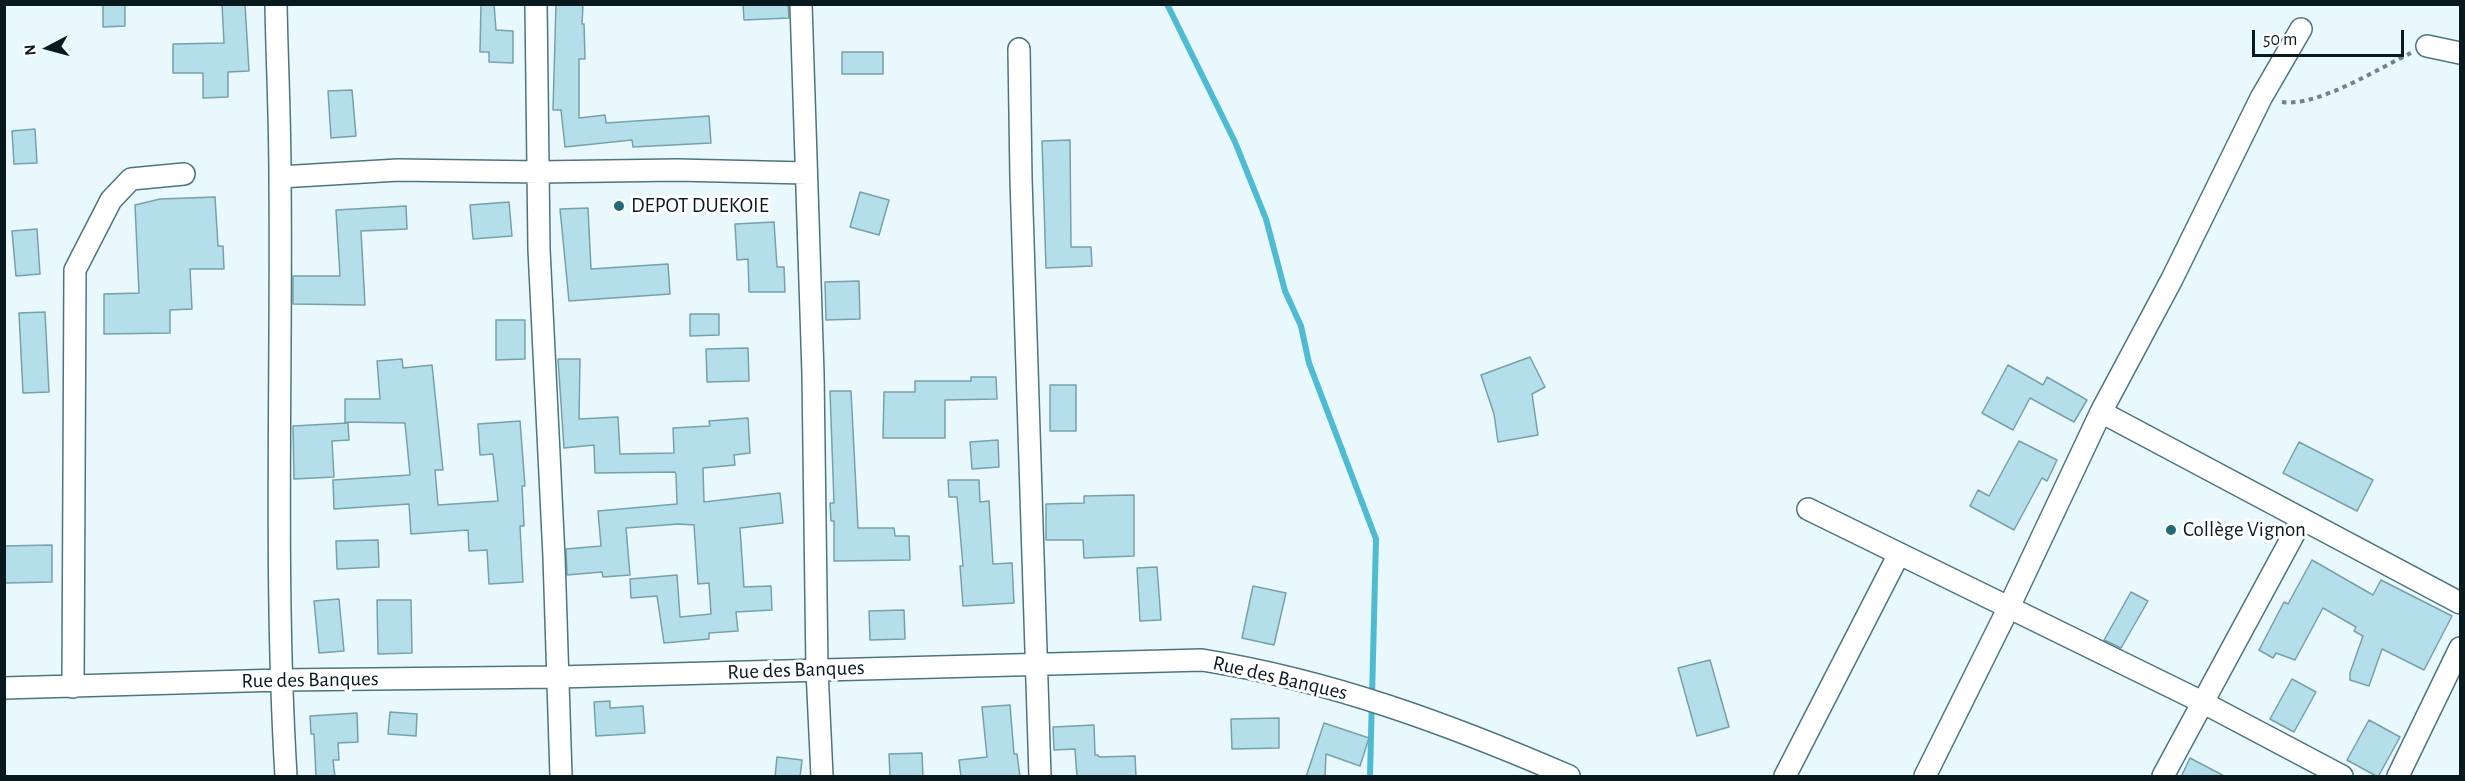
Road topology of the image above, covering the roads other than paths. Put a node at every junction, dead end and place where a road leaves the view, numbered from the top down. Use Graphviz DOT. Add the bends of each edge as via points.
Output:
graph roads {
  1 [pos="276,4"];
  2 [pos="536,4"];
  3 [pos="801,4"];
  4 [pos="2301,29"];
  5 [pos="2427,46"];
  6 [pos="1019,49"];
  7 [pos="2460,52"];
  8 [pos="539,172"];
  9 [pos="806,173"];
  10 [pos="184,174"];
  11 [pos="280,177"];
  12 [pos="2101,412"];
  13 [pos="1809,509"];
  14 [pos="2302,519"];
  15 [pos="1899,554"];
  16 [pos="2460,603"];
  17 [pos="2009,607"];
  18 [pos="2460,648"];
  19 [pos="1035,664"];
  20 [pos="817,670"];
  21 [pos="558,677"];
  22 [pos="280,680"];
  23 [pos="73,687"];
  24 [pos="4,688"];
  25 [pos="2202,702"];
  26 [pos="286,777"];
  27 [pos="561,777"];
  28 [pos="822,777"];
  29 [pos="1040,777"];
  30 [pos="1569,777"];
  31 [pos="1785,777"];
  32 [pos="1925,777"];
  33 [pos="2163,777"];
  34 [pos="2342,777"];
  35 [pos="2398,777"];
  1 -- 11 [label="street"];
  2 -- 8 [label="street"];
  3 -- 9 [label="street"];
  4 -- 12 [label="street" via="2260,98"];
  5 -- 7 [label="street"];
  6 -- 19 [label="street"];
  8 -- 9 [label="street"];
  8 -- 11 [label="street" via="398,170"];
  8 -- 21 [label="street"];
  9 -- 20 [label="street"];
  10 -- 23 [label="street" via="131,179 111,200 75,270"];
  11 -- 22 [label="street"];
  12 -- 14 [label="street"];
  12 -- 17 [label="street"];
  13 -- 15 [label="street"];
  14 -- 16 [label="street"];
  14 -- 25 [label="street"];
  15 -- 17 [label="street"];
  15 -- 31 [label="street"];
  17 -- 25 [label="street"];
  17 -- 32 [label="street"];
  18 -- 35 [label="street"];
  19 -- 20 [label="street, Rue des Banques"];
  19 -- 29 [label="street"];
  19 -- 30 [label="street, Rue des Banques" via="1202,660 1298,678 1447,728"];
  20 -- 21 [label="street, Rue des Banques"];
  20 -- 28 [label="street"];
  21 -- 22 [label="street, Rue des Banques"];
  21 -- 27 [label="street"];
  22 -- 23 [label="street, Rue des Banques"];
  22 -- 26 [label="street"];
  23 -- 24 [label="street, Rue des Banques"];
  25 -- 33 [label="street"];
  25 -- 34 [label="street"];
}
